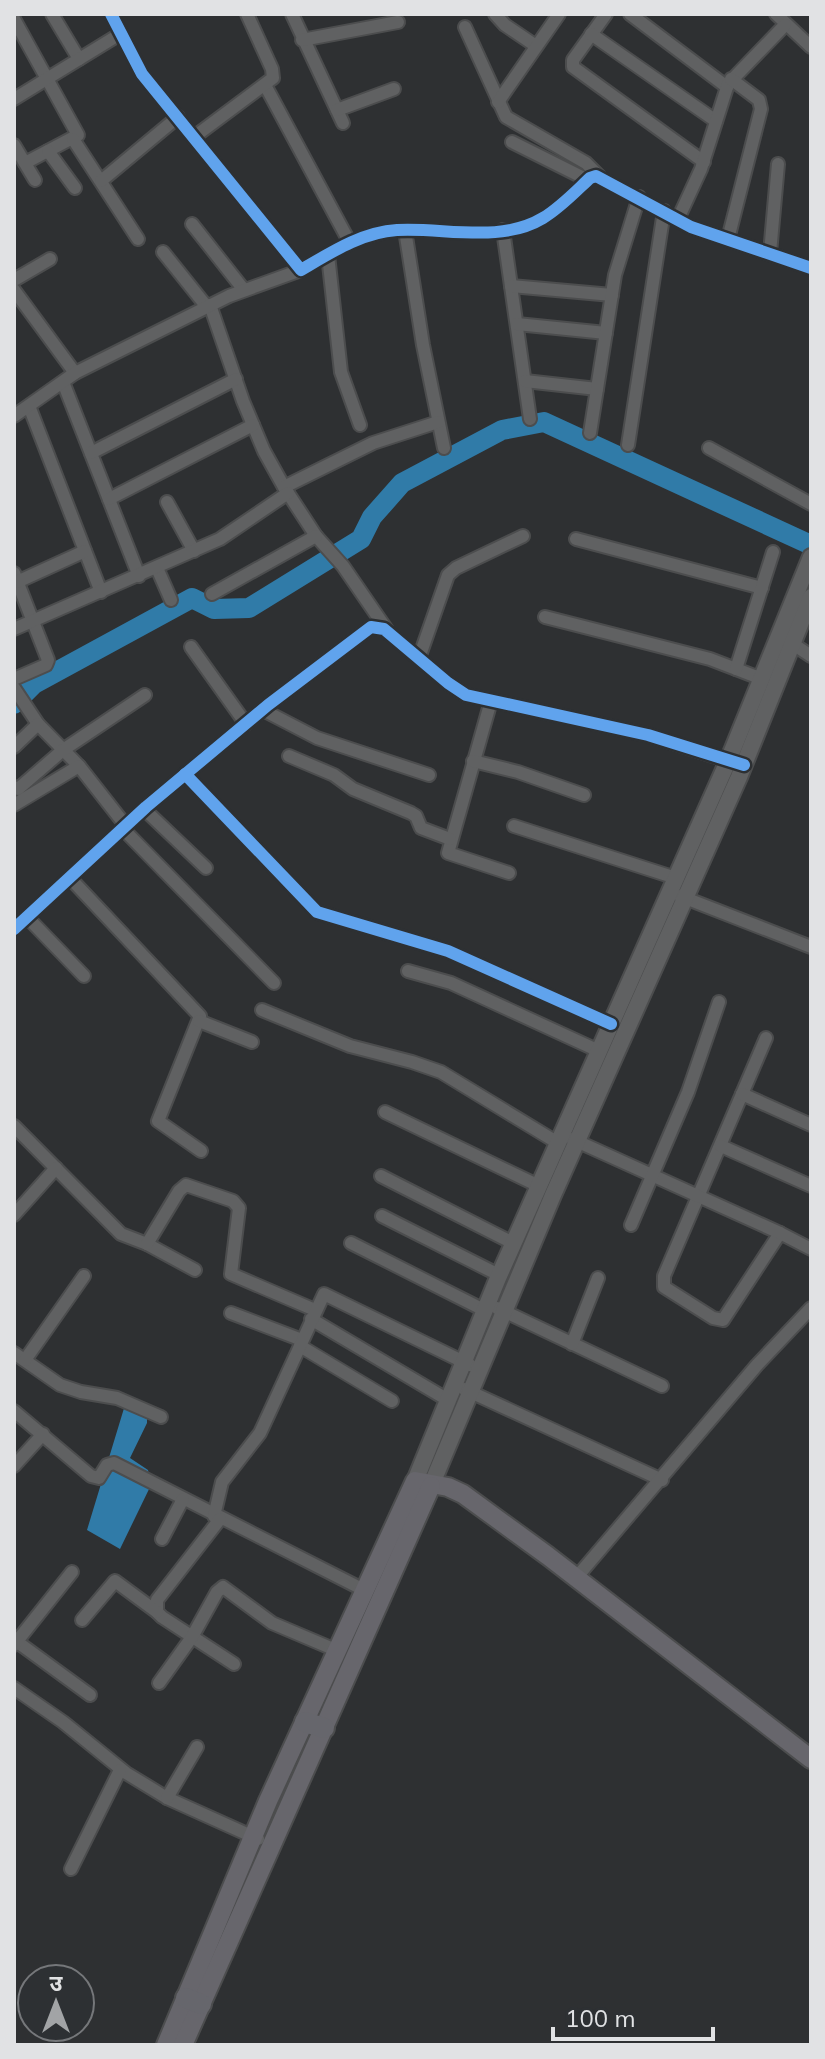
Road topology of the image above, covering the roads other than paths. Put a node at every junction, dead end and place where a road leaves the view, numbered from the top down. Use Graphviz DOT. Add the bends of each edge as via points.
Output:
graph roads {
  1 [pos="52,14"];
  2 [pos="111,14"];
  3 [pos="247,14"];
  4 [pos="292,14"];
  5 [pos="495,14"];
  6 [pos="559,14"];
  7 [pos="606,14"];
  8 [pos="630,14"];
  9 [pos="776,14"];
  10 [pos="14,19"];
  11 [pos="398,22"];
  12 [pos="785,25"];
  13 [pos="465,27"];
  14 [pos="120,34"];
  15 [pos="591,34"];
  16 [pos="302,40"];
  17 [pos="536,46"];
  18 [pos="811,47"];
  19 [pos="79,59"];
  20 [pos="48,78"];
  21 [pos="729,83"];
  22 [pos="265,85"];
  23 [pos="394,89"];
  24 [pos="14,99"];
  25 [pos="498,102"];
  26 [pos="337,110"];
  27 [pos="178,117"];
  28 [pos="716,121"];
  29 [pos="343,123"];
  30 [pos="194,137"];
  31 [pos="73,139"];
  32 [pos="512,142"];
  33 [pos="14,145"];
  34 [pos="48,151"];
  35 [pos="704,162"];
  36 [pos="25,163"];
  37 [pos="778,164"];
  38 [pos="594,178"];
  39 [pos="35,180"];
  40 [pos="101,181"];
  41 [pos="75,188"];
  42 [pos="639,197"];
  43 [pos="664,211"];
  44 [pos="678,219"];
  45 [pos="192,224"];
  46 [pos="405,230"];
  47 [pos="503,230"];
  48 [pos="138,239"];
  49 [pos="728,239"];
  50 [pos="350,243"];
  51 [pos="163,252"];
  52 [pos="770,253"];
  53 [pos="328,255"];
  54 [pos="50,259"];
  55 [pos="811,268"];
  56 [pos="301,270"];
  57 [pos="14,280"];
  58 [pos="511,286"];
  59 [pos="14,290"];
  60 [pos="244,290"];
  61 [pos="612,295"];
  62 [pos="208,306"];
  63 [pos="517,324"];
  64 [pos="606,333"];
  65 [pos="75,373"];
  66 [pos="236,379"];
  67 [pos="525,381"];
  68 [pos="63,382"];
  69 [pos="597,389"];
  70 [pos="29,406"];
  71 [pos="14,416"];
  72 [pos="530,419"];
  73 [pos="438,422"];
  74 [pos="253,425"];
  75 [pos="360,425"];
  76 [pos="590,433"];
  77 [pos="628,445"];
  78 [pos="444,448"];
  79 [pos="709,448"];
  80 [pos="91,453"];
  81 [pos="286,490"];
  82 [pos="109,499"];
  83 [pos="167,502"];
  84 [pos="811,504"];
  85 [pos="316,536"];
  86 [pos="523,536"];
  87 [pos="576,539"];
  88 [pos="85,551"];
  89 [pos="194,551"];
  90 [pos="773,552"];
  91 [pos="810,558"];
  92 [pos="157,568"];
  93 [pos="139,576"];
  94 [pos="16,578"];
  95 [pos="762,588"];
  96 [pos="101,592"];
  97 [pos="212,594"];
  98 [pos="811,597"];
  99 [pos="171,600"];
  100 [pos="545,617"];
  101 [pos="32,620"];
  102 [pos="14,629"];
  103 [pos="387,631"];
  104 [pos="787,640"];
  105 [pos="191,647"];
  106 [pos="811,656"];
  107 [pos="419,658"];
  108 [pos="736,669"];
  109 [pos="14,679"];
  110 [pos="762,679"];
  111 [pos="14,688"];
  112 [pos="145,695"];
  113 [pos="491,701"];
  114 [pos="263,710"];
  115 [pos="38,724"];
  116 [pos="246,724"];
  117 [pos="14,747"];
  118 [pos="63,750"];
  119 [pos="289,756"];
  120 [pos="473,761"];
  121 [pos="736,763"];
  122 [pos="79,766"];
  123 [pos="185,774"];
  124 [pos="429,775"];
  125 [pos="14,787"];
  126 [pos="584,795"];
  127 [pos="14,805"];
  128 [pos="144,809"];
  129 [pos="514,826"];
  130 [pos="124,828"];
  131 [pos="450,839"];
  132 [pos="206,868"];
  133 [pos="509,873"];
  134 [pos="70,878"];
  135 [pos="677,889"];
  136 [pos="27,917"];
  137 [pos="14,929"];
  138 [pos="811,947"];
  139 [pos="408,971"];
  140 [pos="84,976"];
  141 [pos="274,983"];
  142 [pos="719,1002"];
  143 [pos="262,1010"];
  144 [pos="199,1021"];
  145 [pos="611,1024"];
  146 [pos="766,1038"];
  147 [pos="252,1042"];
  148 [pos="599,1051"];
  149 [pos="742,1094"];
  150 [pos="385,1112"];
  151 [pos="811,1125"];
  152 [pos="14,1126"];
  153 [pos="565,1140"];
  154 [pos="721,1146"];
  155 [pos="201,1151"];
  156 [pos="56,1168"];
  157 [pos="381,1176"];
  158 [pos="654,1176"];
  159 [pos="539,1186"];
  160 [pos="811,1186"];
  161 [pos="700,1197"];
  162 [pos="14,1215"];
  163 [pos="382,1216"];
  164 [pos="631,1225"];
  165 [pos="780,1233"];
  166 [pos="351,1243"];
  167 [pos="513,1243"];
  168 [pos="147,1244"];
  169 [pos="811,1249"];
  170 [pos="195,1270"];
  171 [pos="499,1275"];
  172 [pos="84,1276"];
  173 [pos="598,1278"];
  174 [pos="486,1307"];
  175 [pos="811,1308"];
  176 [pos="504,1312"];
  177 [pos="231,1313"];
  178 [pos="313,1315"];
  179 [pos="301,1343"];
  180 [pos="572,1344"];
  181 [pos="19,1357"];
  182 [pos="463,1362"];
  183 [pos="480,1370"];
  184 [pos="454,1384"];
  185 [pos="662,1386"];
  186 [pos="470,1392"];
  187 [pos="448,1400"];
  188 [pos="392,1401"];
  189 [pos="14,1411"];
  190 [pos="161,1417"];
  191 [pos="43,1434"];
  192 [pos="16,1460"];
  193 [pos="662,1480"];
  194 [pos="423,1483"];
  195 [pos="183,1499"];
  196 [pos="217,1517"];
  197 [pos="162,1539"];
  198 [pos="72,1572"];
  199 [pos="576,1578"];
  200 [pos="366,1591"];
  201 [pos="157,1612"];
  202 [pos="82,1620"];
  203 [pos="16,1637"];
  204 [pos="192,1637"];
  205 [pos="338,1651"];
  206 [pos="234,1664"];
  207 [pos="159,1683"];
  208 [pos="14,1688"];
  209 [pos="90,1695"];
  210 [pos="314,1725"];
  211 [pos="197,1747"];
  212 [pos="811,1759"];
  213 [pos="120,1770"];
  214 [pos="167,1798"];
  215 [pos="254,1836"];
  216 [pos="271,1846"];
  217 [pos="71,1869"];
  218 [pos="193,2001"];
  219 [pos="166,2045"];
  220 [pos="183,2045"];
  1 -- 19 [label="street"];
  2 -- 14 [label="street"];
  3 -- 22 [label="street" via="272,69 273,78"];
  4 -- 16 [label="street"];
  5 -- 17 [label="street"];
  6 -- 17 [label="street"];
  7 -- 15 [label="street"];
  8 -- 21 [label="street"];
  9 -- 12 [label="street"];
  10 -- 20 [label="street"];
  11 -- 16 [label="street"];
  12 -- 18 [label="street"];
  12 -- 21 [label="street"];
  13 -- 25 [label="street"];
  14 -- 19 [label="street"];
  14 -- 27 [label="street" via="142,74"];
  15 -- 28 [label="street"];
  15 -- 35 [label="street" via="571,62 573,67"];
  16 -- 26 [label="street"];
  17 -- 25 [label="street"];
  19 -- 20 [label="street"];
  20 -- 24 [label="street"];
  20 -- 31 [label="street" via="78,132"];
  21 -- 28 [label="street"];
  21 -- 49 [label="street" via="759,100 761,109"];
  22 -- 30 [label="street"];
  22 -- 50 [label="street"];
  23 -- 26 [label="street"];
  25 -- 38 [label="street" via="512,122 586,163"];
  26 -- 29 [label="street"];
  27 -- 30 [label="street"];
  27 -- 40 [label="street"];
  28 -- 35 [label="street"];
  30 -- 56 [label="street"];
  31 -- 34 [label="street"];
  31 -- 40 [label="street"];
  32 -- 38 [label="street"];
  33 -- 36 [label="street"];
  34 -- 36 [label="street"];
  34 -- 41 [label="street"];
  35 -- 44 [label="street"];
  36 -- 39 [label="street"];
  37 -- 52 [label="street"];
  38 -- 42 [label="street"];
  38 -- 47 [label="street" via="543,219"];
  40 -- 48 [label="street"];
  42 -- 43 [label="street"];
  42 -- 61 [label="street"];
  43 -- 44 [label="street"];
  43 -- 77 [label="street"];
  44 -- 49 [label="street"];
  45 -- 60 [label="street"];
  46 -- 47 [label="street"];
  46 -- 50 [label="street"];
  46 -- 73 [label="street"];
  47 -- 58 [label="street"];
  49 -- 52 [label="street"];
  50 -- 53 [label="street"];
  51 -- 62 [label="street"];
  52 -- 55 [label="street"];
  53 -- 56 [label="street"];
  53 -- 75 [label="street" via="341,372"];
  54 -- 57 [label="street"];
  56 -- 60 [label="street"];
  58 -- 61 [label="street"];
  58 -- 63 [label="street"];
  59 -- 65 [label="street"];
  60 -- 62 [label="street"];
  61 -- 64 [label="street"];
  62 -- 65 [label="street"];
  62 -- 66 [label="street"];
  63 -- 64 [label="street"];
  63 -- 67 [label="street"];
  64 -- 69 [label="street"];
  65 -- 68 [label="street"];
  66 -- 74 [label="street"];
  66 -- 80 [label="street"];
  67 -- 69 [label="street"];
  67 -- 72 [label="street"];
  68 -- 70 [label="street"];
  68 -- 80 [label="street"];
  69 -- 76 [label="street"];
  70 -- 71 [label="street"];
  70 -- 88 [label="street"];
  73 -- 78 [label="street"];
  73 -- 81 [label="street" via="373,443"];
  74 -- 81 [label="street"];
  74 -- 82 [label="street"];
  79 -- 84 [label="street"];
  80 -- 82 [label="street"];
  81 -- 85 [label="street"];
  81 -- 89 [label="street" via="226,535"];
  82 -- 93 [label="street"];
  83 -- 89 [label="street"];
  85 -- 97 [label="street"];
  85 -- 103 [label="street"];
  86 -- 107 [label="street" via="448,575"];
  87 -- 95 [label="street"];
  88 -- 94 [label="street"];
  88 -- 96 [label="street"];
  89 -- 92 [label="street"];
  90 -- 95 [label="street"];
  91 -- 104 [label="main road"];
  92 -- 93 [label="street"];
  92 -- 99 [label="street"];
  93 -- 96 [label="street"];
  94 -- 101 [label="street"];
  95 -- 108 [label="street"];
  96 -- 101 [label="street"];
  98 -- 104 [label="main road"];
  100 -- 108 [label="street"];
  101 -- 102 [label="street"];
  101 -- 109 [label="street" via="48,663"];
  103 -- 107 [label="street"];
  103 -- 114 [label="street" via="377,626 364,630"];
  104 -- 106 [label="street"];
  104 -- 110 [label="main road"];
  104 -- 121 [label="main road"];
  105 -- 116 [label="street"];
  107 -- 113 [label="street" via="466,695"];
  108 -- 110 [label="street"];
  110 -- 121 [label="main road"];
  111 -- 115 [label="street"];
  112 -- 118 [label="street"];
  113 -- 120 [label="street"];
  113 -- 121 [label="street" via="648,735"];
  114 -- 116 [label="street"];
  114 -- 124 [label="street" via="317,738"];
  115 -- 117 [label="street"];
  115 -- 118 [label="street"];
  116 -- 123 [label="street"];
  118 -- 122 [label="street"];
  118 -- 125 [label="street" via="18,789"];
  119 -- 131 [label="street" via="411,813 421,828"];
  120 -- 126 [label="street"];
  120 -- 131 [label="street"];
  121 -- 135 [label="main road"];
  122 -- 127 [label="street"];
  122 -- 130 [label="street"];
  123 -- 128 [label="street"];
  123 -- 145 [label="street" via="317,912 448,951"];
  128 -- 130 [label="street"];
  128 -- 132 [label="street"];
  129 -- 135 [label="street"];
  130 -- 134 [label="street"];
  130 -- 141 [label="street"];
  131 -- 133 [label="street" via="452,856"];
  134 -- 136 [label="street"];
  134 -- 144 [label="street" via="197,1012"];
  135 -- 138 [label="street"];
  135 -- 145 [label="main road"];
  135 -- 153 [label="main road"];
  136 -- 137 [label="street"];
  136 -- 140 [label="street"];
  139 -- 148 [label="street" via="451,983"];
  142 -- 158 [label="street"];
  143 -- 153 [label="street" via="350,1046 441,1072"];
  144 -- 147 [label="street"];
  144 -- 155 [label="street" via="158,1121"];
  145 -- 148 [label="main road"];
  146 -- 149 [label="street"];
  148 -- 153 [label="main road"];
  149 -- 151 [label="street"];
  149 -- 154 [label="street"];
  150 -- 159 [label="street"];
  152 -- 156 [label="street"];
  153 -- 158 [label="street"];
  153 -- 159 [label="main road"];
  153 -- 176 [label="main road"];
  154 -- 160 [label="street"];
  154 -- 161 [label="street"];
  156 -- 162 [label="street"];
  156 -- 168 [label="street" via="121,1234"];
  157 -- 167 [label="street"];
  158 -- 161 [label="street"];
  158 -- 164 [label="street"];
  159 -- 167 [label="main road"];
  161 -- 165 [label="street"];
  161 -- 165 [label="street" via="663,1282 713,1318 726,1318"];
  163 -- 171 [label="street"];
  165 -- 169 [label="street"];
  166 -- 174 [label="street"];
  167 -- 171 [label="main road"];
  168 -- 170 [label="street"];
  168 -- 178 [label="street" via="186,1185 233,1201 239,1208 231,1274"];
  171 -- 174 [label="main road"];
  172 -- 181 [label="street"];
  173 -- 180 [label="street"];
  174 -- 176 [label="street"];
  174 -- 182 [label="main road"];
  175 -- 193 [label="street"];
  176 -- 180 [label="street"];
  176 -- 183 [label="main road"];
  177 -- 179 [label="street"];
  178 -- 179 [label="street"];
  178 -- 182 [label="street" via="328,1295"];
  178 -- 187 [label="street"];
  179 -- 188 [label="street"];
  179 -- 196 [label="street" via="260,1433 222,1482"];
  180 -- 185 [label="street"];
  181 -- 190 [label="street" via="69,1389 117,1398"];
  182 -- 183 [label="street"];
  182 -- 184 [label="main road"];
  183 -- 186 [label="main road"];
  184 -- 186 [label="street"];
  184 -- 187 [label="main road"];
  186 -- 193 [label="street"];
  186 -- 194 [label="main road"];
  187 -- 194 [label="main road"];
  189 -- 191 [label="street"];
  191 -- 192 [label="street"];
  191 -- 195 [label="street" via="95,1477 114,1463"];
  193 -- 199 [label="street"];
  194 -- 199 [label="main road" via="463,1494"];
  194 -- 200 [label="main road"];
  194 -- 210 [label="main road"];
  195 -- 196 [label="street"];
  195 -- 197 [label="street"];
  196 -- 200 [label="street"];
  196 -- 201 [label="street" via="157,1600"];
  198 -- 203 [label="street"];
  199 -- 212 [label="main road"];
  200 -- 205 [label="main road"];
  201 -- 202 [label="street" via="115,1581"];
  201 -- 204 [label="street"];
  203 -- 209 [label="street"];
  204 -- 205 [label="street" via="223,1587 272,1623"];
  204 -- 206 [label="street"];
  204 -- 207 [label="street"];
  205 -- 210 [label="main road"];
  208 -- 213 [label="street"];
  210 -- 215 [label="main road"];
  210 -- 216 [label="main road"];
  211 -- 214 [label="street"];
  213 -- 214 [label="street"];
  213 -- 217 [label="street"];
  214 -- 215 [label="street"];
  215 -- 216 [label="street"];
  215 -- 218 [label="main road"];
  216 -- 218 [label="main road"];
  218 -- 219 [label="main road"];
  218 -- 220 [label="main road"];
}
